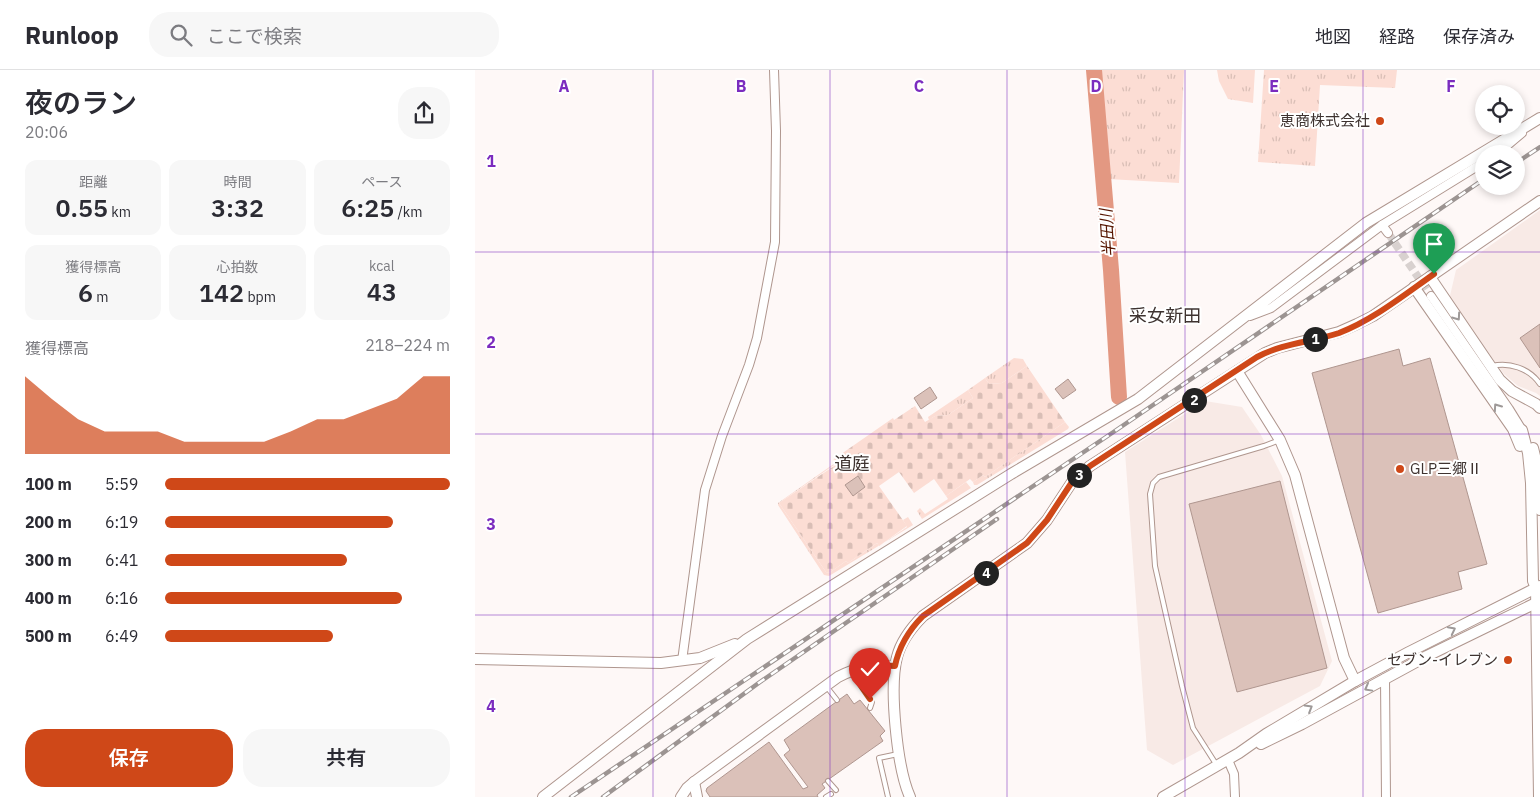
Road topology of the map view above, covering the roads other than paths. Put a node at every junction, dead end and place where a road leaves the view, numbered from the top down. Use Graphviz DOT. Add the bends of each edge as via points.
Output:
graph roads {
  1 [pos="774,70"];
  2 [pos="1540,118"];
  3 [pos="1526,127"];
  4 [pos="1508,145"];
  5 [pos="1475,168"];
  6 [pos="1540,202"];
  7 [pos="1382,225"];
  8 [pos="1388,233"];
  9 [pos="1429,277"];
  10 [pos="1414,287"];
  11 [pos="1431,296"];
  12 [pos="1243,318"];
  13 [pos="1491,366"];
  14 [pos="1237,371"];
  15 [pos="1540,384"];
  16 [pos="1540,408"];
  17 [pos="1522,430"];
  18 [pos="1280,440"];
  19 [pos="1537,447"];
  20 [pos="1531,483"];
  21 [pos="1540,510"];
  22 [pos="1539,585"];
  23 [pos="1538,602"];
  24 [pos="747,639"];
  25 [pos="1538,642"];
  26 [pos="475,660"];
  27 [pos="682,660"];
  28 [pos="895,666"];
  29 [pos="855,669"];
  30 [pos="1385,678"];
  31 [pos="1355,682"];
  32 [pos="826,686"];
  33 [pos="837,700"];
  34 [pos="870,708"];
  35 [pos="1239,753"];
  36 [pos="899,754"];
  37 [pos="1227,760"];
  38 [pos="1217,766"];
  39 [pos="828,781"];
  40 [pos="694,782"];
  41 [pos="885,784"];
  42 [pos="878,786"];
  43 [pos="836,790"];
  44 [pos="831,794"];
  45 [pos="543,797"];
  46 [pos="681,797"];
  47 [pos="697,797"];
  48 [pos="826,797"];
  49 [pos="887,797"];
  50 [pos="909,797"];
  51 [pos="1163,797"];
  52 [pos="1235,797"];
  53 [pos="1387,797"];
  54 [pos="1539,797"];
  1 -- 27 [label="street" via="775,242 757,338 705,490"];
  2 -- 3 [label="street"];
  3 -- 4 [label="street"];
  3 -- 12 [label="street" via="1366,223"];
  5 -- 7 [label="street"];
  6 -- 9 [label="street"];
  7 -- 8 [label="street"];
  7 -- 12 [label="street" via="1271,308"];
  9 -- 10 [label="street"];
  9 -- 13 [label="street, one-way"];
  10 -- 14 [label="street" via="1357,324 1321,338 1277,348"];
  20 -- 10 [label="street, one-way" via="1513,429"];
  11 -- 17 [label="street"];
  12 -- 24 [label="street" via="1138,399 1011,474"];
  13 -- 15 [label="lane" via="1515,366 1528,372"];
  13 -- 16 [label="street" via="1511,391"];
  14 -- 18 [label="street"];
  14 -- 28 [label="street" via="1078,476 1027,543 915,624 901,643"];
  17 -- 19 [label="street"];
  17 -- 20 [label="street"];
  18 -- 31 [label="street" via="1295,475 1344,658"];
  18 -- 38 [label="lane" via="1159,477 1150,494 1155,566 1182,686 1193,728"];
  19 -- 21 [label="street"];
  20 -- 22 [label="street" via="1533,581"];
  22 -- 23 [label="street"];
  31 -- 22 [label="street, one-way"];
  23 -- 25 [label="street"];
  23 -- 30 [label="street"];
  24 -- 27 [label="street" via="701,658"];
  24 -- 45 [label="street"];
  25 -- 54 [label="street"];
  26 -- 27 [label="street" via="661,663"];
  28 -- 29 [label="street" via="873,665"];
  28 -- 36 [label="street"];
  29 -- 32 [label="street"];
  29 -- 34 [label="lane" via="859,683 872,702"];
  30 -- 35 [label="street, one-way" via="1302,724"];
  30 -- 53 [label="street"];
  35 -- 31 [label="street, one-way" via="1265,734"];
  32 -- 33 [label="lane"];
  32 -- 40 [label="street"];
  35 -- 37 [label="street"];
  36 -- 41 [label="lane" via="879,758"];
  36 -- 50 [label="street"];
  37 -- 38 [label="street"];
  37 -- 52 [label="street" via="1234,774"];
  38 -- 51 [label="street"];
  39 -- 43 [label="lane"];
  40 -- 46 [label="street"];
  40 -- 47 [label="street"];
  41 -- 42 [label="lane"];
  41 -- 49 [label="lane"];
  44 -- 48 [label="lane"];
}
